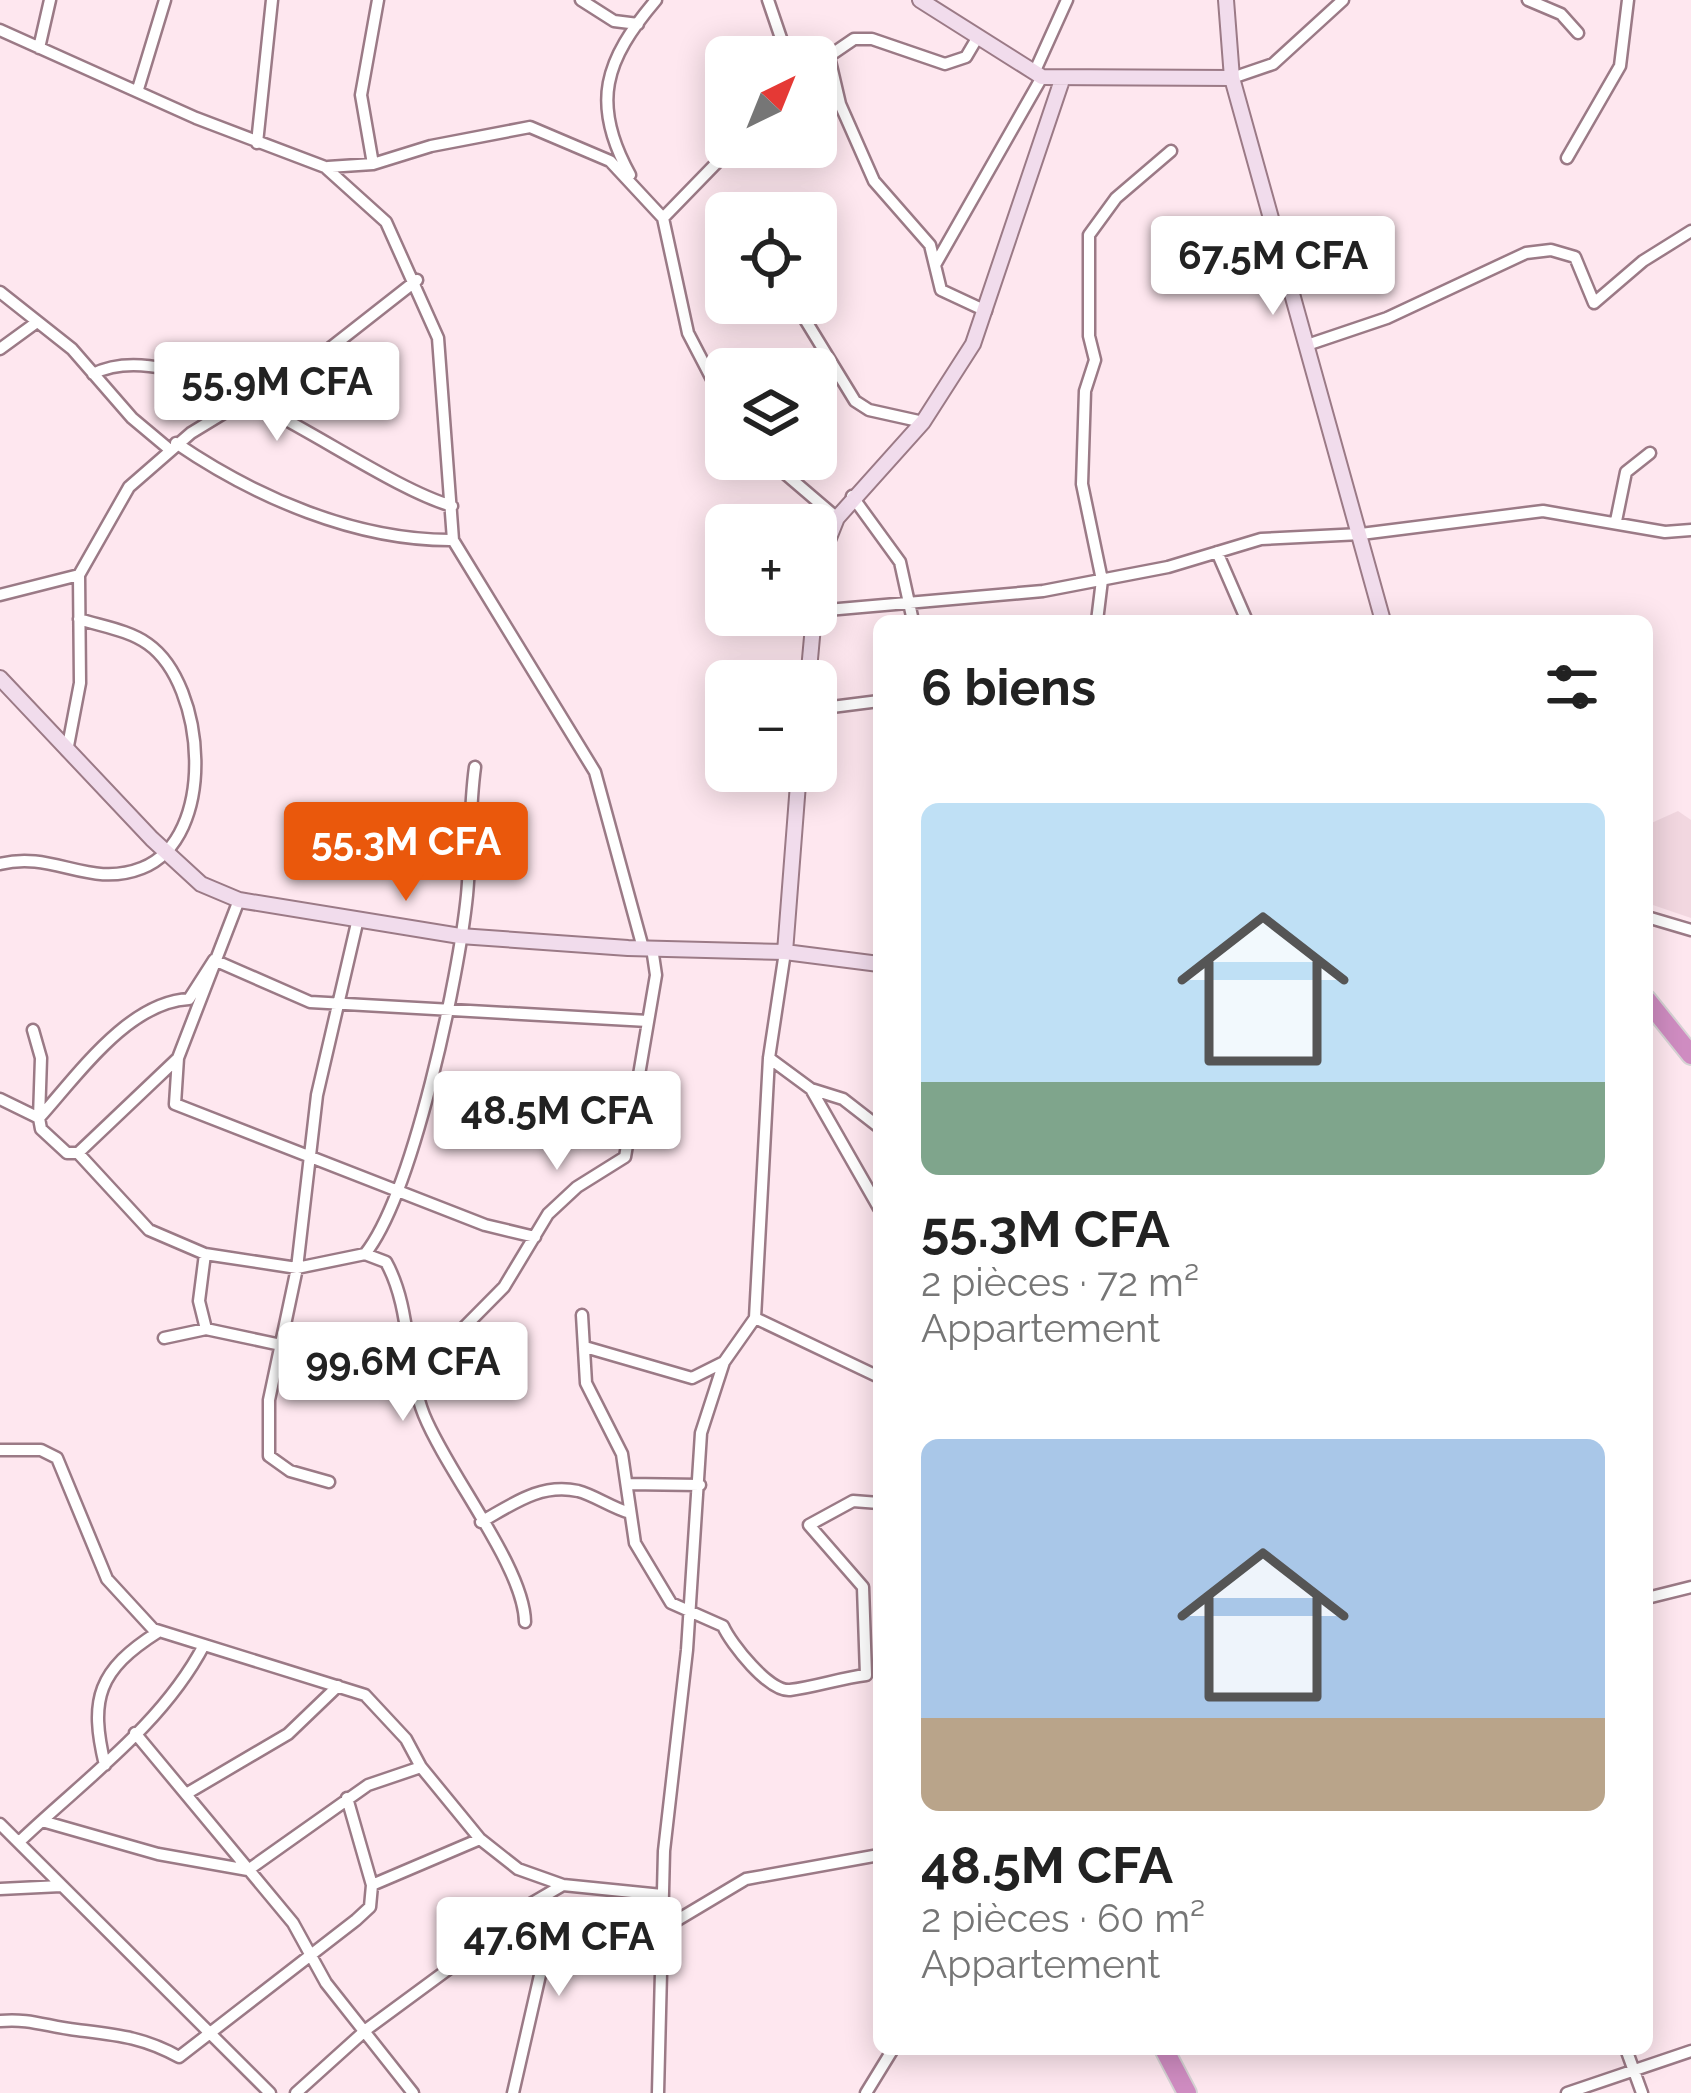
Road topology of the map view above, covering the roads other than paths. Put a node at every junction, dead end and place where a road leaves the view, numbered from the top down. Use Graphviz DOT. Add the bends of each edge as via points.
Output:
graph roads {
  1 [pos="50,0"];
  2 [pos="165,0"];
  3 [pos="272,0"];
  4 [pos="378,0"];
  5 [pos="581,0"];
  6 [pos="656,0"];
  7 [pos="768,0"];
  8 [pos="920,0"];
  9 [pos="1067,0"];
  10 [pos="1343,0"];
  11 [pos="1528,0"];
  12 [pos="1628,0"];
  13 [pos="1229,2"];
  14 [pos="638,24"];
  15 [pos="0,30"];
  16 [pos="1578,33"];
  17 [pos="779,36"];
  18 [pos="976,40"];
  19 [pos="39,48"];
  20 [pos="837,52"];
  21 [pos="1038,75"];
  22 [pos="1232,78"];
  23 [pos="1062,80"];
  24 [pos="138,89"];
  25 [pos="837,91"];
  26 [pos="257,143"];
  27 [pos="1171,151"];
  28 [pos="1567,158"];
  29 [pos="373,164"];
  30 [pos="325,167"];
  31 [pos="712,168"];
  32 [pos="634,184"];
  33 [pos="663,218"];
  34 [pos="1691,231"];
  35 [pos="935,265"];
  36 [pos="417,280"];
  37 [pos="0,292"];
  38 [pos="986,311"];
  39 [pos="37,322"];
  40 [pos="808,324"];
  41 [pos="1306,345"];
  42 [pos="0,350"];
  43 [pos="705,366"];
  44 [pos="93,374"];
  45 [pos="244,397"];
  46 [pos="923,422"];
  47 [pos="173,446"];
  48 [pos="1650,453"];
  49 [pos="793,480"];
  50 [pos="852,496"];
  51 [pos="821,504"];
  52 [pos="452,506"];
  53 [pos="837,518"];
  54 [pos="1616,521"];
  55 [pos="1691,530"];
  56 [pos="1360,534"];
  57 [pos="453,540"];
  58 [pos="1217,552"];
  59 [pos="79,575"];
  60 [pos="1102,580"];
  61 [pos="0,595"];
  62 [pos="911,605"];
  63 [pos="837,609"];
  64 [pos="912,615"];
  65 [pos="1098,615"];
  66 [pos="1244,615"];
  67 [pos="1381,615"];
  68 [pos="79,619"];
  69 [pos="0,678"];
  70 [pos="873,702"];
  71 [pos="837,707"];
  72 [pos="67,751"];
  73 [pos="475,767"];
  74 [pos="797,792"];
  75 [pos="168,851"];
  76 [pos="0,864"];
  77 [pos="238,900"];
  78 [pos="1653,919"];
  79 [pos="357,923"];
  80 [pos="1691,930"];
  81 [pos="460,936"];
  82 [pos="648,948"];
  83 [pos="785,952"];
  84 [pos="214,960"];
  85 [pos="873,963"];
  86 [pos="339,1005"];
  87 [pos="1653,1008"];
  88 [pos="444,1013"];
  89 [pos="648,1022"];
  90 [pos="33,1030"];
  91 [pos="1691,1055"];
  92 [pos="178,1058"];
  93 [pos="769,1058"];
  94 [pos="811,1089"];
  95 [pos="0,1099"];
  96 [pos="40,1118"];
  97 [pos="873,1122"];
  98 [pos="78,1153"];
  99 [pos="310,1155"];
  100 [pos="400,1190"];
  101 [pos="873,1198"];
  102 [pos="535,1237"];
  103 [pos="205,1254"];
  104 [pos="365,1254"];
  105 [pos="297,1268"];
  106 [pos="582,1315"];
  107 [pos="754,1318"];
  108 [pos="206,1329"];
  109 [pos="164,1338"];
  110 [pos="281,1346"];
  111 [pos="585,1347"];
  112 [pos="724,1361"];
  113 [pos="873,1373"];
  114 [pos="414,1378"];
  115 [pos="0,1450"];
  116 [pos="329,1482"];
  117 [pos="627,1484"];
  118 [pos="700,1485"];
  119 [pos="873,1503"];
  120 [pos="630,1513"];
  121 [pos="481,1522"];
  122 [pos="1691,1587"];
  123 [pos="1653,1596"];
  124 [pos="690,1612"];
  125 [pos="524,1622"];
  126 [pos="158,1632"];
  127 [pos="204,1645"];
  128 [pos="338,1686"];
  129 [pos="135,1733"];
  130 [pos="105,1765"];
  131 [pos="421,1767"];
  132 [pos="186,1794"];
  133 [pos="347,1798"];
  134 [pos="42,1821"];
  135 [pos="0,1824"];
  136 [pos="480,1839"];
  137 [pos="20,1841"];
  138 [pos="873,1856"];
  139 [pos="248,1870"];
  140 [pos="373,1885"];
  141 [pos="562,1885"];
  142 [pos="62,1886"];
  143 [pos="0,1888"];
  144 [pos="662,1895"];
  145 [pos="526,1907"];
  146 [pos="664,1928"];
  147 [pos="311,1958"];
  148 [pos="0,2021"];
  149 [pos="367,2029"];
  150 [pos="212,2034"];
  151 [pos="1691,2051"];
  152 [pos="889,2055"];
  153 [pos="1167,2055"];
  154 [pos="1628,2055"];
  155 [pos="1634,2069"];
  156 [pos="270,2093"];
  157 [pos="296,2093"];
  158 [pos="412,2093"];
  159 [pos="513,2093"];
  160 [pos="658,2093"];
  161 [pos="866,2093"];
  162 [pos="1187,2093"];
  163 [pos="1567,2093"];
  164 [pos="1642,2093"];
  1 -- 19 [label="street"];
  2 -- 24 [label="street"];
  3 -- 26 [label="street"];
  4 -- 29 [label="street" via="361,94"];
  5 -- 14 [label="street"];
  6 -- 14 [label="street"];
  7 -- 17 [label="street"];
  8 -- 18 [label="street"];
  9 -- 21 [label="street"];
  10 -- 22 [label="street" via="1273,64"];
  11 -- 16 [label="street" via="1562,14"];
  12 -- 28 [label="street" via="1620,66"];
  13 -- 22 [label="street"];
  14 -- 32 [label="street" via="610,68 605,93 611,137"];
  15 -- 19 [label="street"];
  18 -- 20 [label="street" via="966,56 945,64 872,39"];
  18 -- 21 [label="street"];
  19 -- 24 [label="street"];
  21 -- 23 [label="street"];
  21 -- 35 [label="street"];
  22 -- 23 [label="street"];
  22 -- 41 [label="street"];
  23 -- 38 [label="street"];
  24 -- 26 [label="street"];
  25 -- 35 [label="street" via="874,181 930,245"];
  26 -- 30 [label="street"];
  27 -- 60 [label="street" via="1116,198 1089,235 1094,360 1082,484"];
  29 -- 30 [label="street"];
  29 -- 32 [label="street" via="530,127 586,148"];
  30 -- 36 [label="street" via="377,210"];
  31 -- 33 [label="street"];
  32 -- 33 [label="street"];
  33 -- 43 [label="street" via="688,333"];
  34 -- 41 [label="street" via="1594,304 1575,257 1538,249 1387,318"];
  35 -- 38 [label="street" via="940,290"];
  36 -- 45 [label="street" via="329,349"];
  36 -- 52 [label="street" via="438,338"];
  37 -- 39 [label="street"];
  38 -- 46 [label="street" via="957,375"];
  39 -- 42 [label="street"];
  39 -- 44 [label="street"];
  40 -- 46 [label="street" via="856,401"];
  41 -- 56 [label="street"];
  44 -- 45 [label="street" via="132,362"];
  44 -- 47 [label="street"];
  45 -- 47 [label="street"];
  45 -- 52 [label="street" via="409,492"];
  46 -- 50 [label="street"];
  47 -- 57 [label="street" via="331,520"];
  47 -- 59 [label="street" via="129,487"];
  48 -- 54 [label="street" via="1626,472"];
  49 -- 51 [label="street"];
  50 -- 53 [label="street"];
  50 -- 62 [label="street" via="894,551"];
  52 -- 57 [label="street"];
  54 -- 55 [label="street"];
  54 -- 56 [label="street" via="1543,511"];
  56 -- 58 [label="street" via="1261,539"];
  56 -- 67 [label="street"];
  57 -- 82 [label="street" via="596,772 634,933"];
  58 -- 60 [label="street"];
  58 -- 66 [label="street"];
  59 -- 61 [label="street"];
  59 -- 68 [label="street"];
  60 -- 62 [label="street"];
  60 -- 65 [label="street"];
  62 -- 63 [label="street"];
  62 -- 64 [label="street"];
  68 -- 72 [label="street" via="80,683"];
  68 -- 75 [label="street" via="148,644 176,677 197,789"];
  69 -- 72 [label="street"];
  70 -- 71 [label="street"];
  72 -- 75 [label="street"];
  73 -- 81 [label="street"];
  74 -- 83 [label="street"];
  75 -- 76 [label="street" via="112,876 29,857"];
  75 -- 77 [label="street" via="201,884"];
  77 -- 79 [label="street"];
  77 -- 84 [label="street"];
  78 -- 80 [label="street"];
  79 -- 81 [label="street"];
  79 -- 86 [label="street"];
  81 -- 82 [label="street"];
  81 -- 88 [label="street"];
  82 -- 83 [label="street"];
  82 -- 89 [label="street" via="656,975"];
  83 -- 85 [label="street"];
  83 -- 93 [label="street"];
  84 -- 86 [label="street" via="290,998"];
  84 -- 92 [label="street"];
  84 -- 96 [label="street" via="188,999 167,1000 104,1046"];
  86 -- 88 [label="street"];
  86 -- 99 [label="street"];
  87 -- 91 [label="highway"];
  88 -- 89 [label="street"];
  88 -- 100 [label="street"];
  89 -- 102 [label="street" via="625,1157 577,1187"];
  90 -- 96 [label="street"];
  92 -- 98 [label="street"];
  92 -- 99 [label="street" via="175,1104"];
  93 -- 94 [label="street"];
  93 -- 107 [label="street"];
  94 -- 97 [label="street" via="843,1099"];
  94 -- 101 [label="street"];
  95 -- 96 [label="street"];
  96 -- 98 [label="street" via="67,1153"];
  98 -- 103 [label="street" via="149,1230"];
  99 -- 100 [label="street"];
  99 -- 105 [label="street"];
  100 -- 102 [label="street"];
  100 -- 104 [label="street"];
  102 -- 114 [label="street" via="505,1286"];
  103 -- 105 [label="street"];
  103 -- 108 [label="street" via="199,1301"];
  104 -- 105 [label="street"];
  104 -- 114 [label="street" via="389,1267"];
  105 -- 110 [label="street"];
  106 -- 111 [label="street"];
  107 -- 112 [label="street"];
  107 -- 113 [label="street"];
  108 -- 109 [label="street"];
  108 -- 110 [label="street"];
  110 -- 116 [label="street" via="269,1400 269,1456"];
  111 -- 112 [label="street" via="692,1378"];
  111 -- 117 [label="street" via="586,1383 622,1454"];
  112 -- 118 [label="street" via="701,1433"];
  114 -- 121 [label="street" via="426,1420"];
  115 -- 126 [label="street" via="57,1458 107,1579"];
  117 -- 118 [label="street"];
  117 -- 120 [label="street"];
  118 -- 124 [label="street"];
  119 -- 124 [label="street" via="853,1501 808,1525 863,1587 866,1675 775,1687 734,1650 723,1626"];
  120 -- 121 [label="street" via="580,1491 541,1489"];
  120 -- 124 [label="street" via="635,1543 671,1603"];
  121 -- 125 [label="street" via="523,1592"];
  122 -- 123 [label="street"];
  124 -- 144 [label="street"];
  126 -- 127 [label="street"];
  126 -- 130 [label="street" via="128,1652 93,1713"];
  127 -- 128 [label="street"];
  127 -- 129 [label="street" via="177,1690"];
  128 -- 131 [label="street" via="371,1700"];
  128 -- 132 [label="street" via="288,1734"];
  129 -- 130 [label="street"];
  129 -- 132 [label="street"];
  130 -- 134 [label="street"];
  131 -- 133 [label="street"];
  131 -- 136 [label="street"];
  132 -- 139 [label="street"];
  133 -- 139 [label="street"];
  133 -- 140 [label="street"];
  134 -- 137 [label="street"];
  134 -- 139 [label="street"];
  135 -- 137 [label="street"];
  136 -- 140 [label="street"];
  136 -- 141 [label="street" via="518,1869"];
  137 -- 142 [label="street"];
  138 -- 146 [label="street" via="746,1879"];
  139 -- 147 [label="street"];
  140 -- 147 [label="street" via="370,1907"];
  141 -- 144 [label="street"];
  141 -- 145 [label="street"];
  142 -- 143 [label="street"];
  142 -- 150 [label="street"];
  144 -- 146 [label="street"];
  145 -- 149 [label="street"];
  145 -- 159 [label="street" via="540,1975"];
  146 -- 160 [label="street"];
  147 -- 149 [label="street"];
  147 -- 150 [label="street"];
  148 -- 150 [label="street" via="112,2030 179,2057"];
  149 -- 157 [label="street"];
  149 -- 158 [label="street"];
  150 -- 156 [label="street"];
  151 -- 155 [label="street"];
  152 -- 161 [label="street"];
  153 -- 162 [label="highway"];
  154 -- 155 [label="street"];
  155 -- 163 [label="street"];
  155 -- 164 [label="street"];
}
